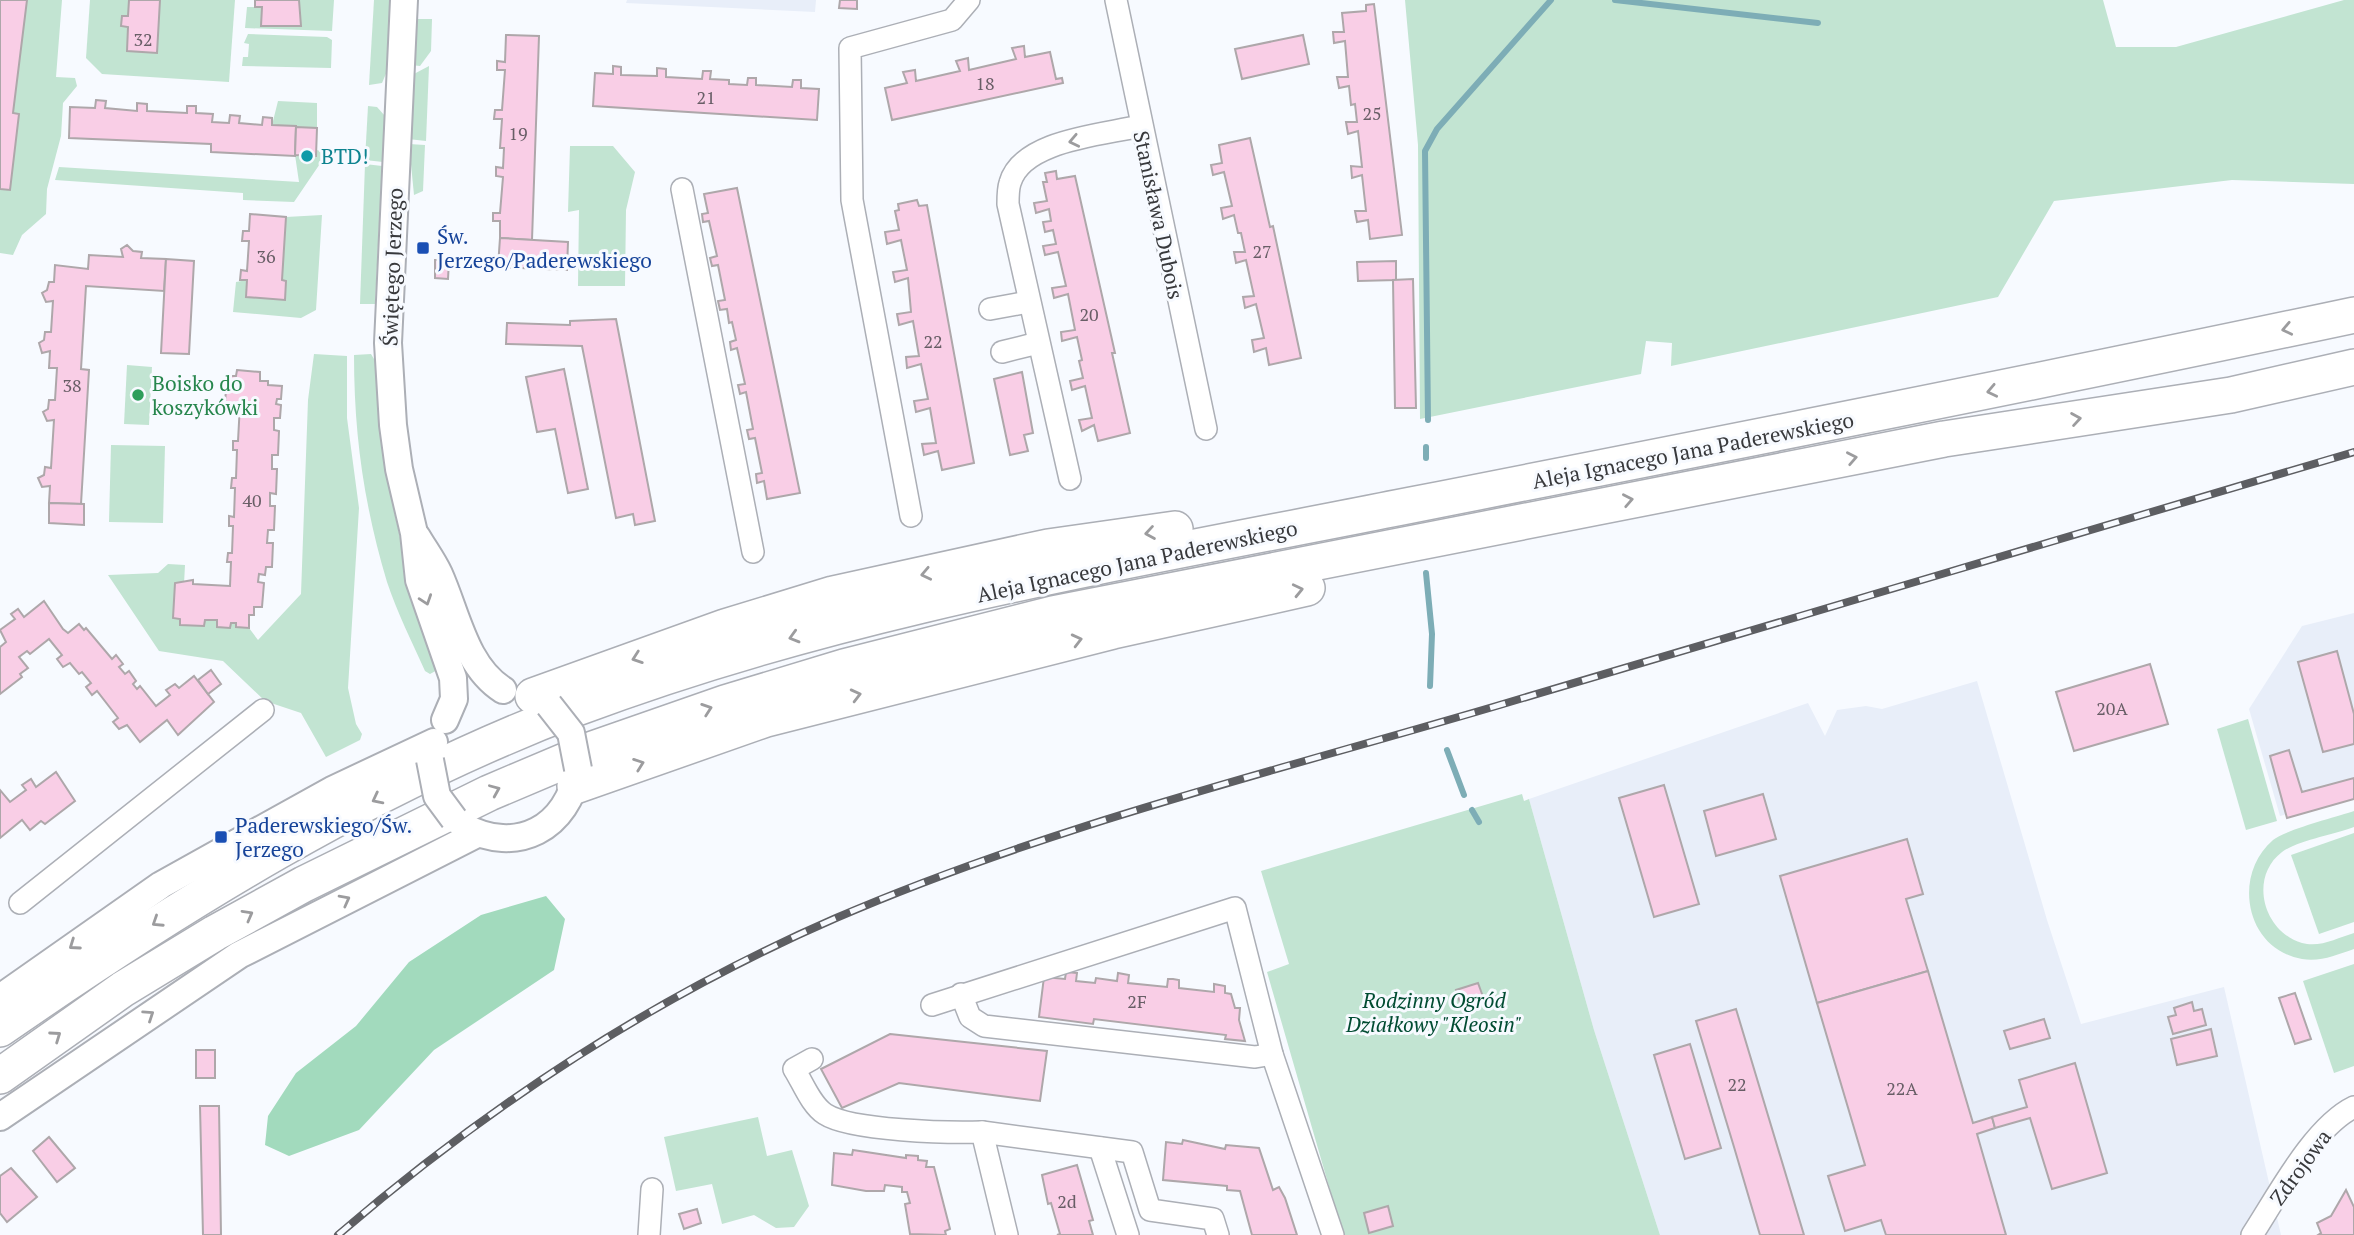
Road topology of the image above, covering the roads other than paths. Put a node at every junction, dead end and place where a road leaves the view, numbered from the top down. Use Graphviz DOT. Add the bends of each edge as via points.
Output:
graph roads {
  1 [pos="404,0"];
  2 [pos="969,0"];
  3 [pos="1116,0"];
  4 [pos="1140,126"];
  5 [pos="682,189"];
  6 [pos="1028,302"];
  7 [pos="990,309"];
  8 [pos="2354,314"];
  9 [pos="1038,343"];
  10 [pos="1002,352"];
  11 [pos="2354,367"];
  12 [pos="1206,429"];
  13 [pos="1070,479"];
  14 [pos="1508,486"];
  15 [pos="1561,513"];
  16 [pos="911,516"];
  17 [pos="414,533"];
  18 [pos="753,552"];
  19 [pos="528,697"];
  20 [pos="263,710"];
  21 [pos="436,741"];
  22 [pos="576,778"];
  23 [pos="477,834"];
  24 [pos="20,903"];
  25 [pos="961,995"];
  26 [pos="0,998"];
  27 [pos="932,1005"];
  28 [pos="0,1028"];
  29 [pos="1272,1054"];
  30 [pos="812,1059"];
  31 [pos="0,1076"];
  32 [pos="2354,1107"];
  33 [pos="0,1117"];
  34 [pos="982,1132"];
  35 [pos="1100,1148"];
  36 [pos="652,1189"];
  37 [pos="649,1235"];
  38 [pos="1007,1235"];
  39 [pos="1128,1235"];
  40 [pos="1218,1235"];
  41 [pos="1333,1235"];
  42 [pos="2252,1235"];
  1 -- 17 [label="street, Świętego Jerzego" via="388,342 397,458"];
  2 -- 16 [label="street" via="953,20 850,48 852,200"];
  3 -- 4 [label="street, Stanisława Dubois"];
  4 -- 6 [label="street, one-way" via="1043,148 1025,161 1011,180 1007,204"];
  4 -- 12 [label="street, Stanisława Dubois"];
  5 -- 18 [label="street"];
  6 -- 7 [label="street"];
  6 -- 9 [label="street"];
  8 -- 14 [label="main road, Aleja Ignacego Jana Paderewskiego, one-way" via="1904,410"];
  9 -- 10 [label="street"];
  9 -- 13 [label="street"];
  15 -- 11 [label="main road, Aleja Ignacego Jana Paderewskiego, one-way" via="1944,439 2231,396"];
  14 -- 19 [label="main road, one-way" via="1437,484 1035,550 833,594"];
  14 -- 28 [label="main road, Aleja Ignacego Jana Paderewskiego, one-way" via="1040,579 828,628 701,664 586,705 503,738 282,849 181,907"];
  22 -- 15 [label="main road, one-way" via="766,719 1113,631 1474,550"];
  31 -- 15 [label="main road, Aleja Ignacego Jana Paderewskiego, one-way" via="123,989 237,920 402,834 593,749 844,667 1053,614"];
  17 -- 19 [label="street, Świętego Jerzego" via="438,571 477,667 489,682"];
  17 -- 21 [label="street, Świętego Jerzego, one-way" via="419,580 453,678 454,699"];
  19 -- 21 [label="street" via="481,694 461,704"];
  19 -- 22 [label="street, bridge" via="571,733"];
  20 -- 24 [label="street"];
  21 -- 23 [label="street, bridge" via="437,796 454,819"];
  21 -- 26 [label="street, one-way" via="332,790 161,885"];
  22 -- 23 [label="street" via="566,805 536,832 496,839"];
  33 -- 23 [label="street, one-way" via="239,955"];
  25 -- 27 [label="street"];
  25 -- 29 [label="street" via="971,1017 984,1026 1255,1057"];
  25 -- 29 [label="street" via="1236,908"];
  29 -- 41 [label="street"];
  30 -- 34 [label="street" via="794,1069 826,1115 848,1122 957,1134"];
  32 -- 42 [label="street, Zdrojowa" via="2340,1114 2315,1144"];
  34 -- 35 [label="street"];
  34 -- 38 [label="street"];
  35 -- 39 [label="street"];
  35 -- 40 [label="street" via="1132,1152 1150,1210 1213,1219"];
  36 -- 37 [label="street"];
}
